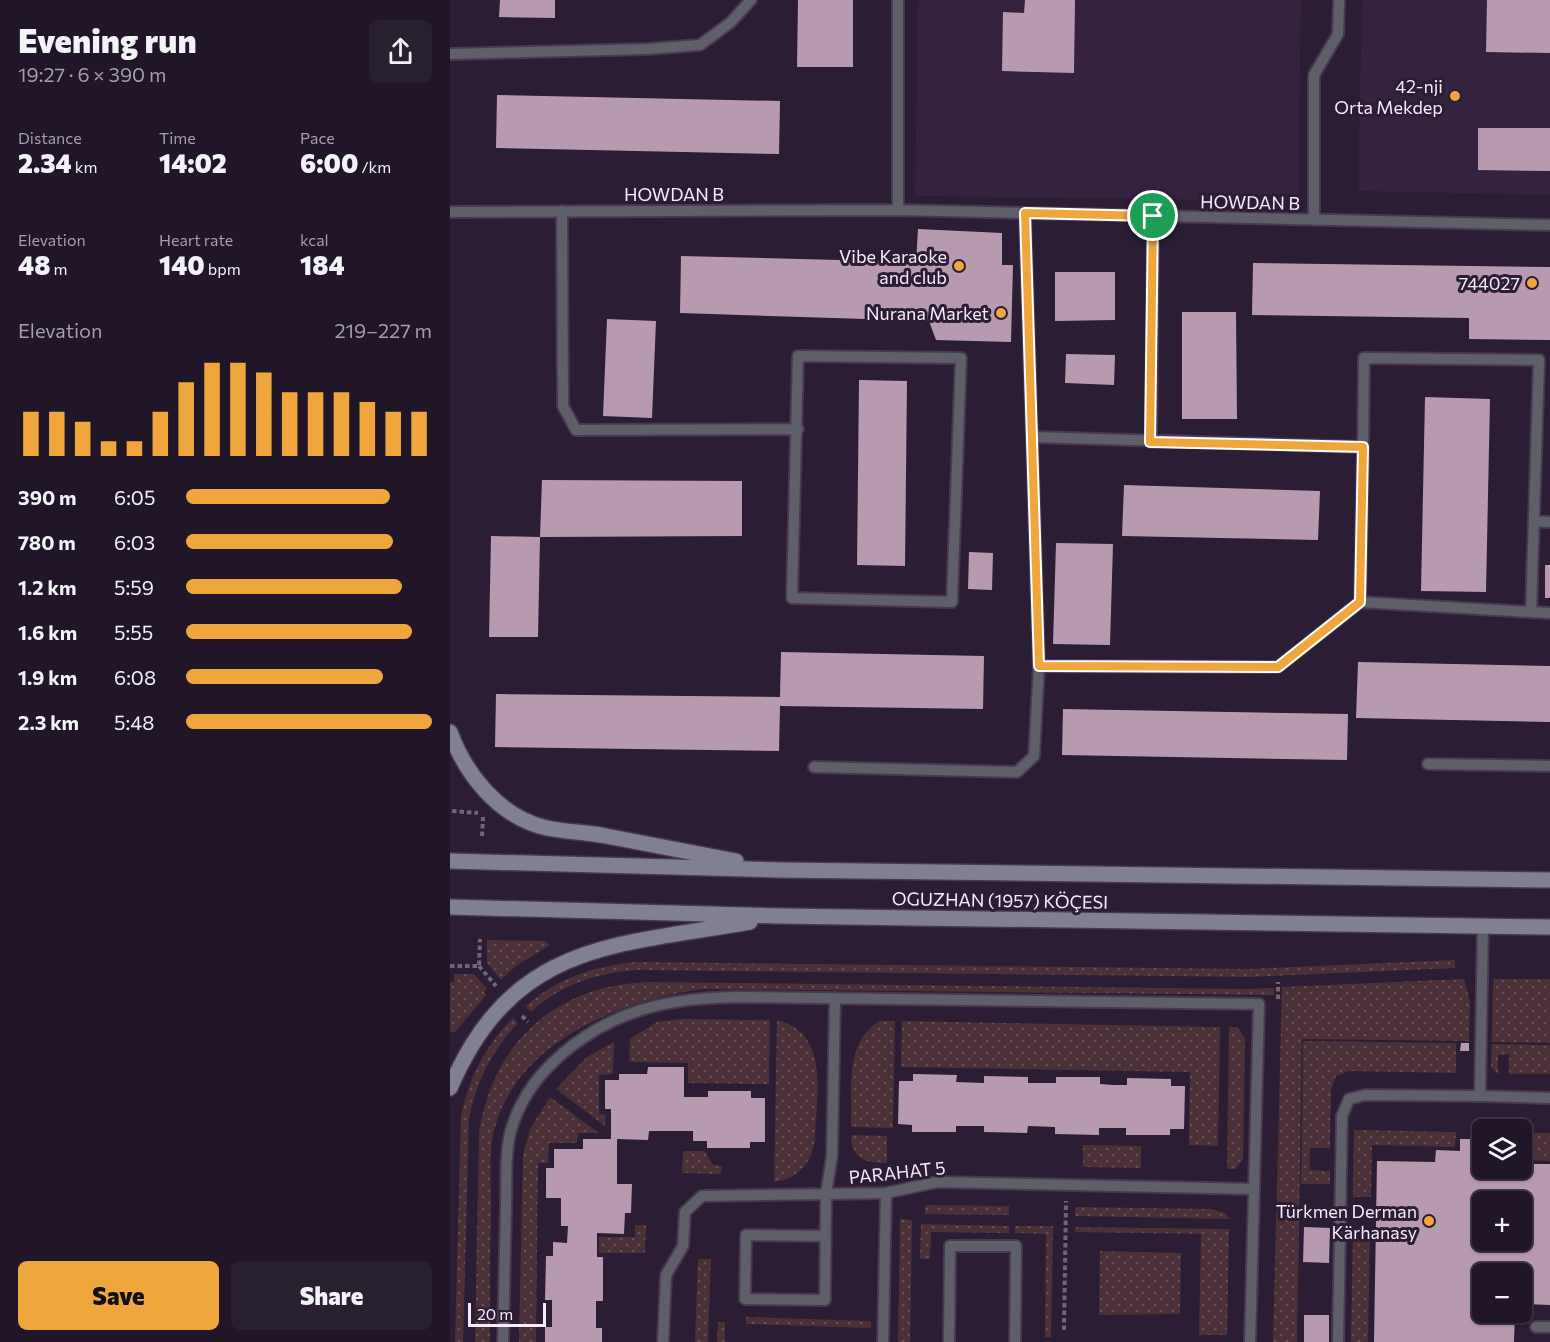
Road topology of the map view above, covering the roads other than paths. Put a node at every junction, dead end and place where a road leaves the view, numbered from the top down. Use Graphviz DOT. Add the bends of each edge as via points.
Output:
graph roads {
  1 [pos="751,0"];
  2 [pos="898,0"];
  3 [pos="1339,0"];
  4 [pos="450,54"];
  5 [pos="898,210"];
  6 [pos="562,211"];
  7 [pos="450,212"];
  8 [pos="1025,213"];
  9 [pos="1153,216"];
  10 [pos="1314,220"];
  11 [pos="1550,225"];
  12 [pos="798,429"];
  13 [pos="1034,437"];
  14 [pos="1150,442"];
  15 [pos="1363,447"];
  16 [pos="1534,521"];
  17 [pos="1550,522"];
  18 [pos="1360,602"];
  19 [pos="1531,612"];
  20 [pos="1550,613"];
  21 [pos="1039,666"];
  22 [pos="450,732"];
  23 [pos="1428,764"];
  24 [pos="1550,766"];
  25 [pos="814,767"];
  26 [pos="450,861"];
  27 [pos="780,870"];
  28 [pos="1550,880"];
  29 [pos="450,907"];
  30 [pos="780,916"];
  31 [pos="1483,926"];
  32 [pos="1550,927"];
  33 [pos="835,998"];
  34 [pos="450,1088"];
  35 [pos="1480,1096"];
  36 [pos="1550,1098"];
  37 [pos="1254,1189"];
  38 [pos="886,1193"];
  39 [pos="826,1194"];
  40 [pos="825,1236"];
  41 [pos="1536,1327"];
  42 [pos="1550,1327"];
  43 [pos="503,1342"];
  44 [pos="663,1342"];
  45 [pos="883,1342"];
  46 [pos="949,1342"];
  47 [pos="1015,1342"];
  48 [pos="1250,1342"];
  49 [pos="1338,1342"];
  1 -- 4 [label="lane" via="731,22 700,45"];
  2 -- 5 [label="lane"];
  3 -- 10 [label="lane, HOWDAN B" via="1338,34 1314,75"];
  5 -- 6 [label="lane, HOWDAN B"];
  5 -- 8 [label="lane, HOWDAN B"];
  6 -- 7 [label="lane, HOWDAN B"];
  6 -- 12 [label="lane" via="563,406 576,430"];
  8 -- 9 [label="lane, HOWDAN B"];
  8 -- 13 [label="lane"];
  9 -- 10 [label="lane, HOWDAN B"];
  9 -- 14 [label="lane"];
  10 -- 11 [label="lane, HOWDAN B"];
  12 -- 12 [label="lane" via="798,356 961,358 952,602 792,598"];
  13 -- 14 [label="lane"];
  13 -- 21 [label="lane"];
  14 -- 15 [label="lane"];
  15 -- 16 [label="lane" via="1364,358 1539,360"];
  15 -- 18 [label="lane"];
  16 -- 17 [label="lane"];
  16 -- 19 [label="lane"];
  18 -- 19 [label="lane"];
  18 -- 21 [label="lane" via="1278,667"];
  19 -- 20 [label="lane"];
  21 -- 25 [label="lane" via="1034,756 1017,772"];
  22 -- 27 [label="main road" via="474,779 488,794 527,821 546,828 594,833"];
  23 -- 24 [label="lane"];
  26 -- 27 [label="main road, OGUZHAN (1957) KÖÇESI"];
  27 -- 28 [label="main road, OGUZHAN (1957) KÖÇESI"];
  29 -- 30 [label="main road, OGUZHAN (1957) KÖÇESI"];
  30 -- 31 [label="main road, OGUZHAN (1957) KÖÇESI"];
  30 -- 34 [label="main road" via="605,948 577,955 542,973 493,1015 470,1047"];
  31 -- 32 [label="main road, OGUZHAN (1957) KÖÇESI"];
  31 -- 35 [label="lane"];
  33 -- 37 [label="lane" via="1259,1004"];
  33 -- 39 [label="lane" via="832,1156"];
  33 -- 43 [label="lane" via="691,999 641,1010 599,1028 536,1080 512,1125 507,1157"];
  35 -- 36 [label="lane"];
  35 -- 49 [label="lane" via="1365,1095 1349,1099 1342,1116"];
  37 -- 38 [label="lane, PARAHAT 5" via="937,1182"];
  37 -- 48 [label="lane"];
  38 -- 39 [label="lane, PARAHAT 5"];
  38 -- 45 [label="lane"];
  39 -- 40 [label="lane"];
  39 -- 44 [label="lane, PARAHAT 5" via="702,1196 685,1212 684,1246 666,1275"];
  40 -- 40 [label="lane" via="825,1300 745,1299 746,1235"];
  41 -- 42 [label="lane"];
  46 -- 47 [label="lane" via="950,1246 1016,1246"];
}
